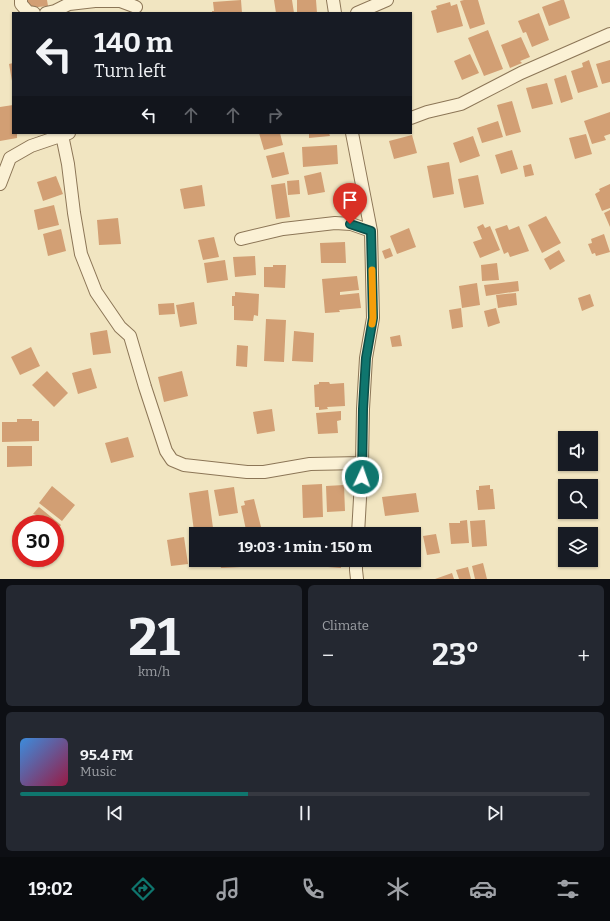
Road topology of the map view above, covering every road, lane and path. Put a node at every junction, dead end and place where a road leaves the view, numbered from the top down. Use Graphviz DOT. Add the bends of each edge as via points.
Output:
graph roads {
  1 [pos="21,0"];
  2 [pos="333,0"];
  3 [pos="386,0"];
  4 [pos="137,7"];
  5 [pos="28,12"];
  6 [pos="50,12"];
  7 [pos="335,12"];
  8 [pos="359,12"];
  9 [pos="610,34"];
  10 [pos="412,118"];
  11 [pos="66,134"];
  12 [pos="356,134"];
  13 [pos="0,184"];
  14 [pos="371,231"];
  15 [pos="241,239"];
  16 [pos="362,463"];
  17 [pos="358,527"];
  18 [pos="356,567"];
  19 [pos="357,579"];
  1 -- 5 [label="street" via="21,4"];
  2 -- 7 [label="street"];
  3 -- 8 [label="street"];
  4 -- 6 [label="street" via="120,1 95,1 69,4"];
  9 -- 10 [label="street" via="521,73 461,104"];
  11 -- 13 [label="street" via="31,146 10,158"];
  11 -- 16 [label="street" via="81,254 96,292 120,327 130,336 166,451 172,460 184,465 247,472 264,472 310,464"];
  12 -- 14 [label="street"];
  14 -- 15 [label="street" via="350,224 335,223 282,229"];
  14 -- 16 [label="street" via="373,318 366,358"];
  16 -- 17 [label="street"];
  18 -- 19 [label="street"];
}
